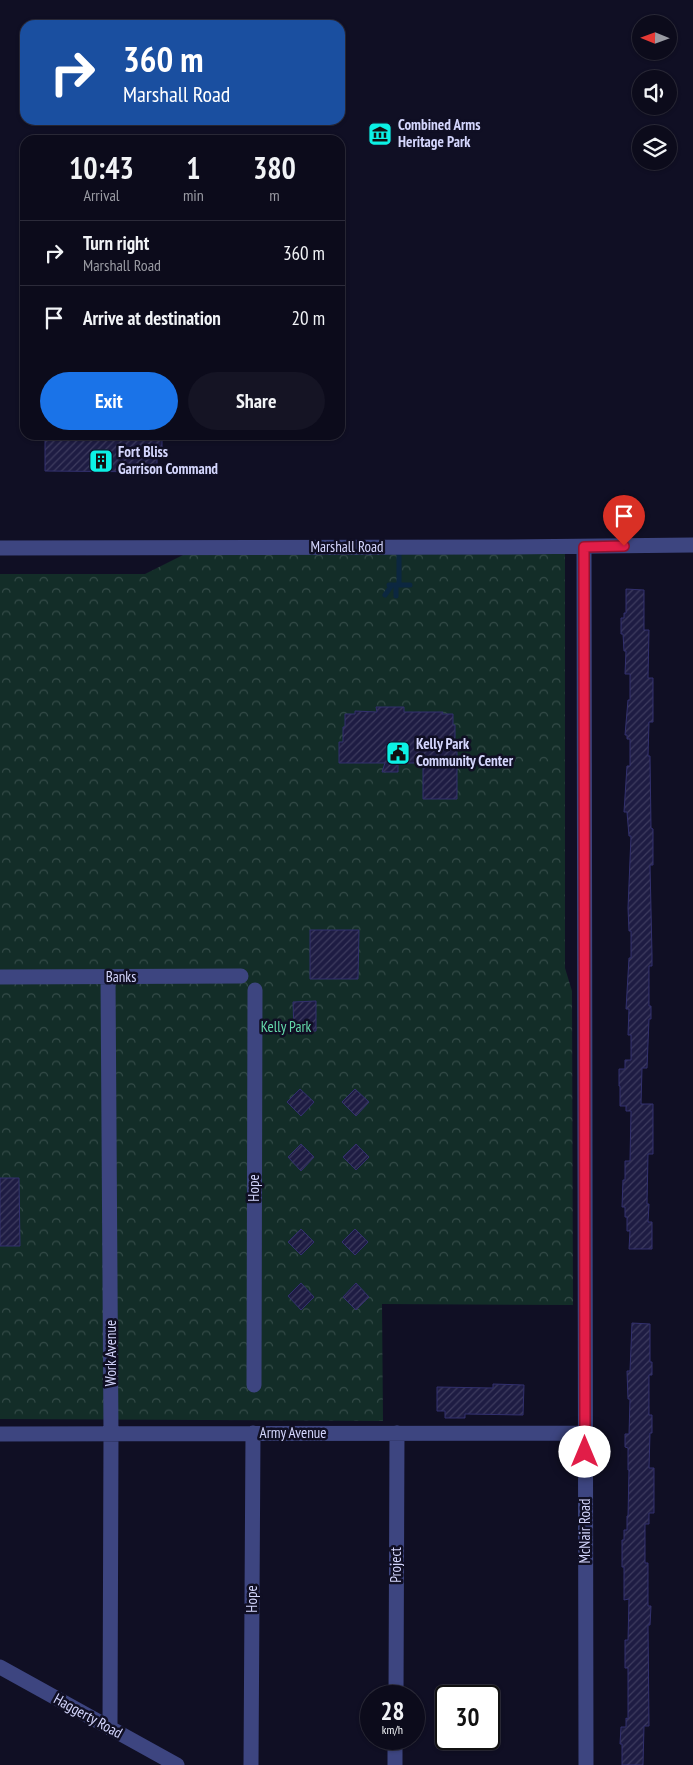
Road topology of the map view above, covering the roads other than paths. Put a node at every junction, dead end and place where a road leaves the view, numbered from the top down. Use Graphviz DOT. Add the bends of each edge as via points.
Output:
graph roads {
  1 [pos="693,546"];
  2 [pos="584,547"];
  3 [pos="0,548"];
  4 [pos="241,976"];
  5 [pos="0,977"];
  6 [pos="108,977"];
  7 [pos="255,990"];
  8 [pos="254,1385"];
  9 [pos="397,1433"];
  10 [pos="585,1433"];
  11 [pos="0,1434"];
  12 [pos="112,1434"];
  13 [pos="253,1434"];
  14 [pos="0,1667"];
  15 [pos="396,1685"];
  16 [pos="110,1728"];
  17 [pos="395,1750"];
  18 [pos="177,1765"];
  19 [pos="251,1765"];
  20 [pos="395,1765"];
  21 [pos="586,1765"];
  1 -- 2 [label="street, Marshall Road"];
  2 -- 3 [label="street, Marshall Road"];
  2 -- 10 [label="street, McNair Road"];
  4 -- 6 [label="street, Banks"];
  5 -- 6 [label="street, Banks"];
  6 -- 12 [label="street, Work Avenue"];
  7 -- 8 [label="street, Hope"];
  9 -- 10 [label="street, Army Avenue"];
  9 -- 13 [label="street, Army Avenue"];
  9 -- 15 [label="street, Project"];
  10 -- 21 [label="street, McNair Road"];
  11 -- 12 [label="street, Army Avenue"];
  12 -- 13 [label="street, Army Avenue"];
  12 -- 16 [label="street, Work Avenue"];
  13 -- 19 [label="street, Hope"];
  14 -- 16 [label="street, Haggerty Road"];
  16 -- 18 [label="street, Haggerty Road"];
  17 -- 20 [label="street"];
}
